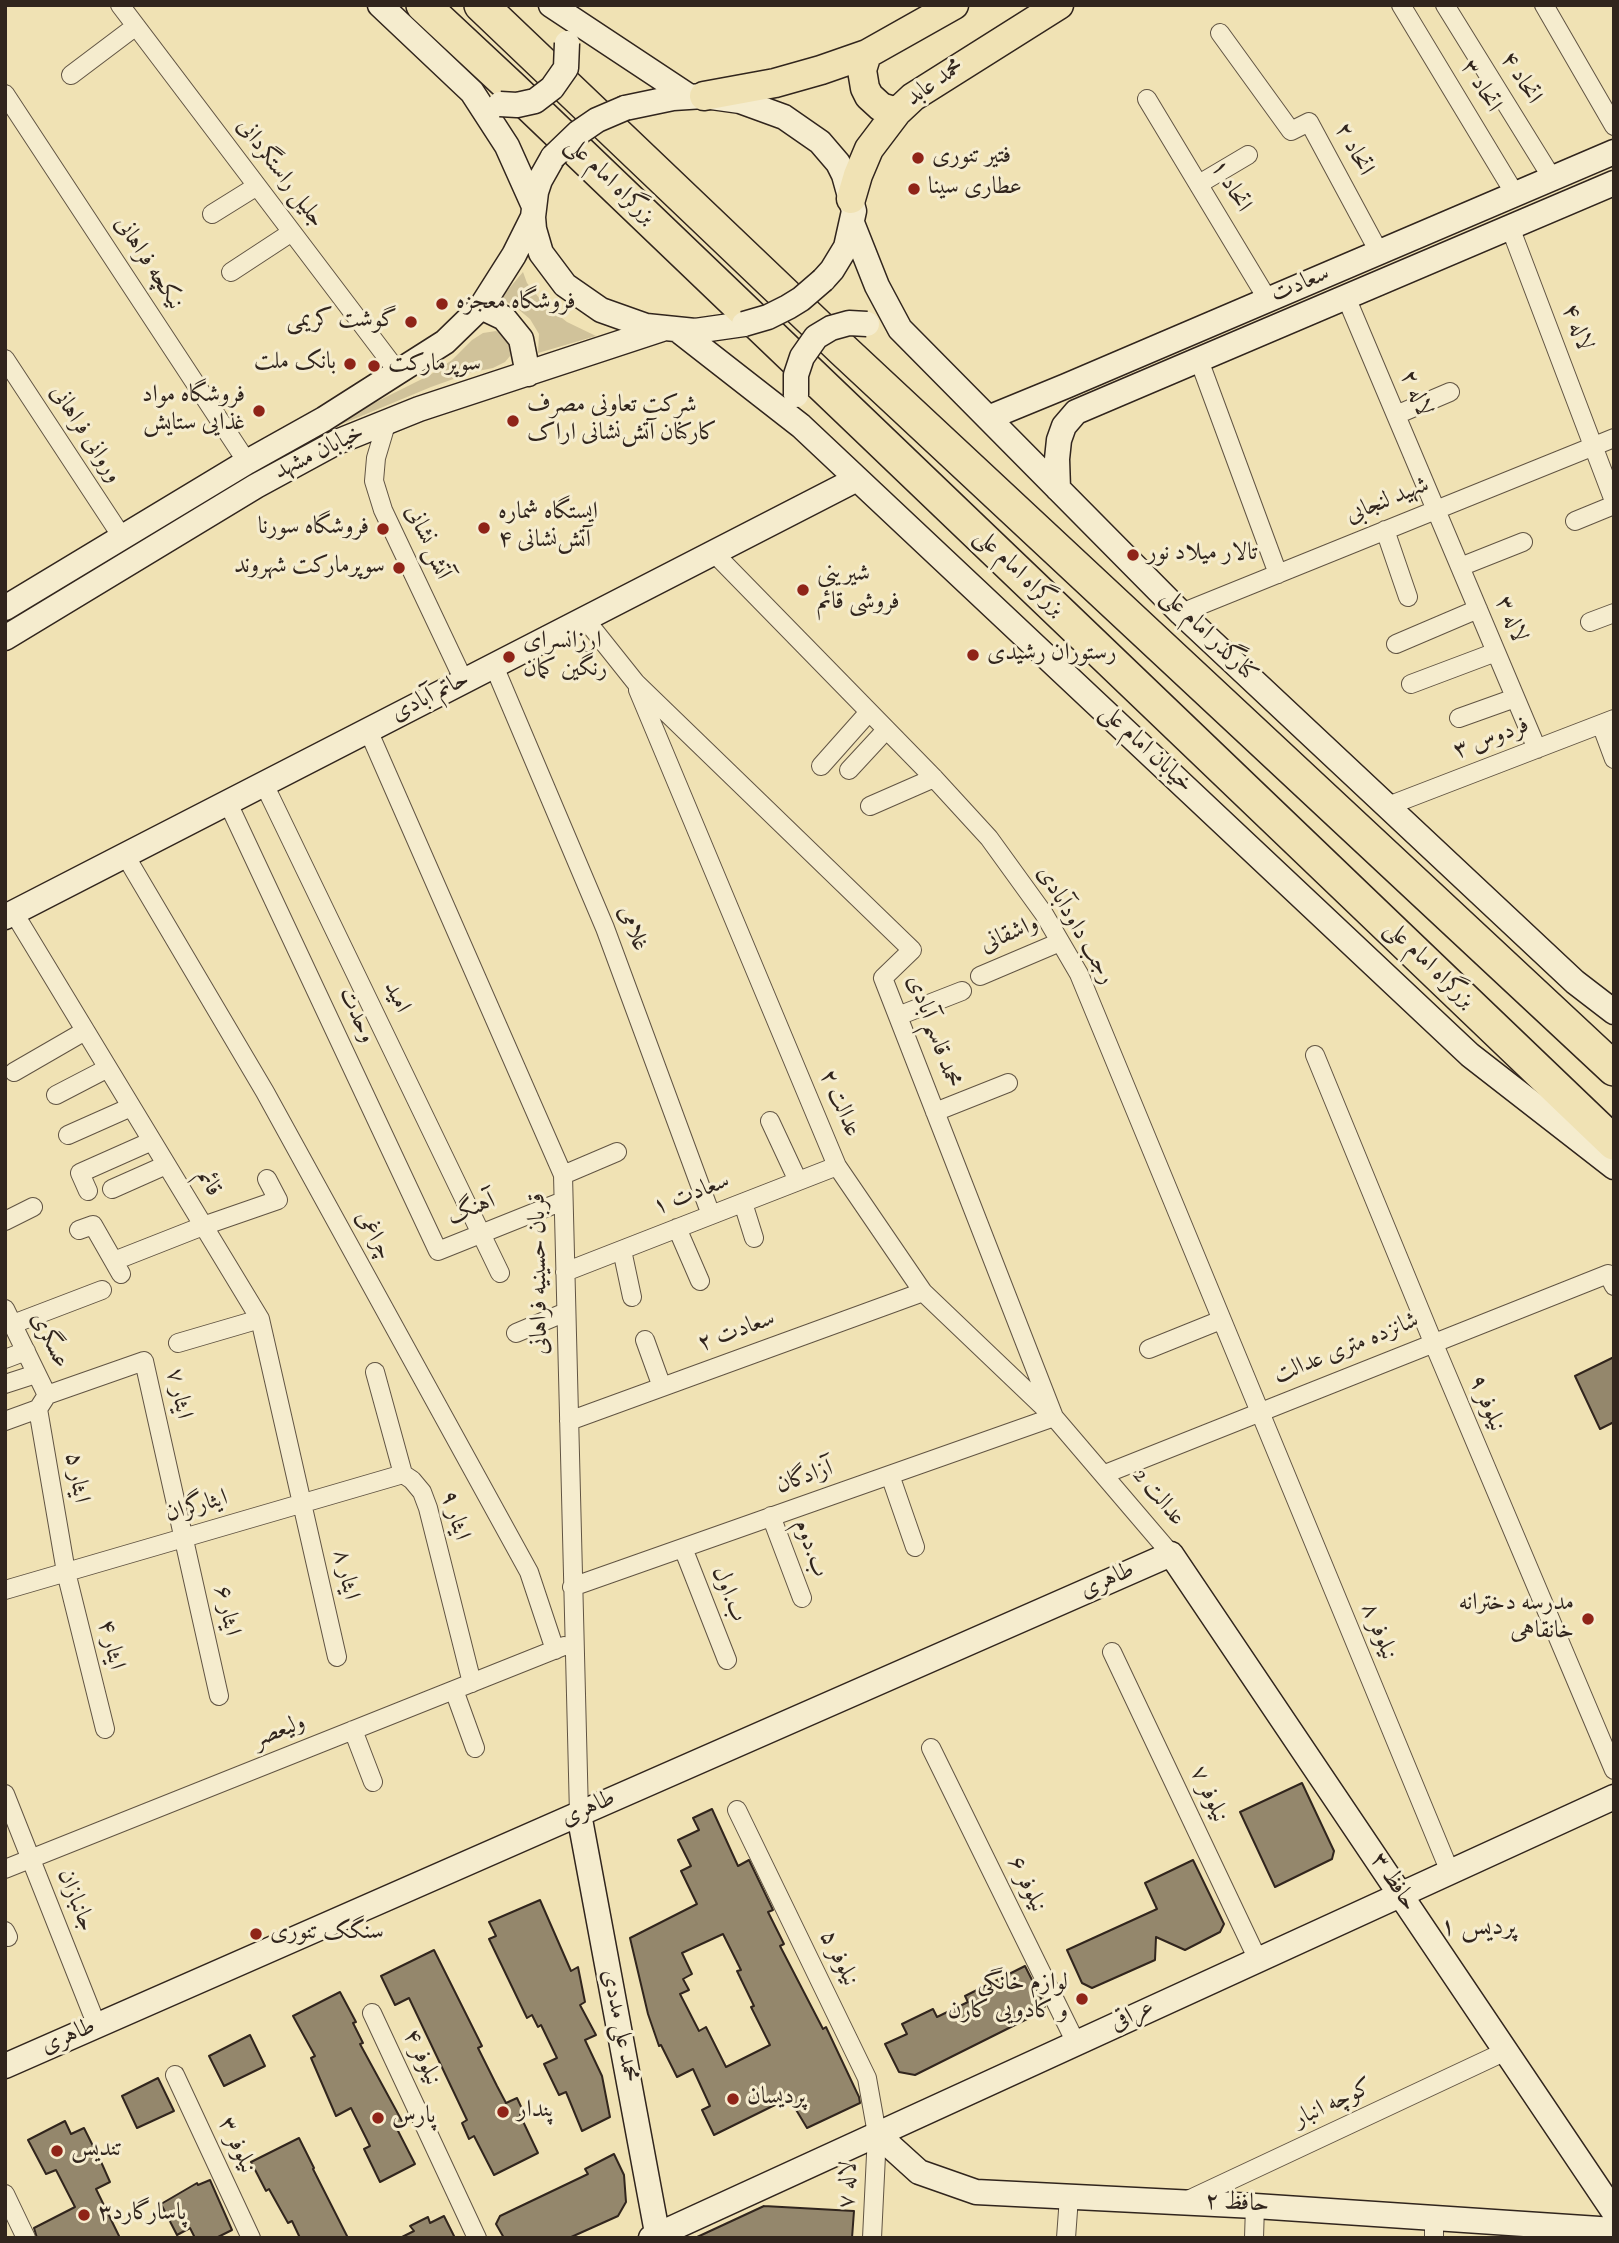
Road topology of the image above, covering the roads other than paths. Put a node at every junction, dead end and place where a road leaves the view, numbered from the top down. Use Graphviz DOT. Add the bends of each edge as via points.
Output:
graph roads {
  1 [pos="120,5"];
  2 [pos="380,5"];
  3 [pos="423,5"];
  4 [pos="481,5"];
  5 [pos="954,5"];
  6 [pos="1059,5"];
  7 [pos="1401,5"];
  8 [pos="1445,5"];
  9 [pos="1544,5"];
  10 [pos="552,6"];
  11 [pos="136,26"];
  12 [pos="1220,33"];
  13 [pos="867,54"];
  14 [pos="71,75"];
  15 [pos="472,92"];
  16 [pos="5,94"];
  17 [pos="697,96"];
  18 [pos="1147,99"];
  19 [pos="897,112"];
  20 [pos="1614,126"];
  21 [pos="1614,152"];
  22 [pos="1248,155"];
  23 [pos="1552,178"];
  24 [pos="1614,183"];
  25 [pos="1199,184"];
  26 [pos="257,186"];
  27 [pos="1515,194"];
  28 [pos="533,210"];
  29 [pos="852,211"];
  30 [pos="212,214"];
  31 [pos="1510,227"];
  32 [pos="292,232"];
  33 [pos="1379,252"];
  34 [pos="231,272"];
  35 [pos="1346,297"];
  36 [pos="1268,300"];
  37 [pos="481,307"];
  38 [pos="670,329"];
  39 [pos="900,329"];
  40 [pos="5,359"];
  41 [pos="1199,360"];
  42 [pos="398,372"];
  43 [pos="528,374"];
  44 [pos="1066,386"];
  45 [pos="1450,392"];
  46 [pos="1076,412"];
  47 [pos="1396,415"];
  48 [pos="988,418"];
  49 [pos="387,421"];
  50 [pos="801,426"];
  51 [pos="1614,438"];
  52 [pos="1593,446"];
  53 [pos="247,462"];
  54 [pos="857,479"];
  55 [pos="1058,489"];
  56 [pos="1614,503"];
  57 [pos="1436,510"];
  58 [pos="1575,521"];
  59 [pos="1385,530"];
  60 [pos="122,537"];
  61 [pos="1523,542"];
  62 [pos="713,552"];
  63 [pos="1460,567"];
  64 [pos="1278,574"];
  65 [pos="1408,597"];
  66 [pos="5,608"];
  67 [pos="1478,609"];
  68 [pos="1181,613"];
  69 [pos="1614,613"];
  70 [pos="585,619"];
  71 [pos="1590,622"];
  72 [pos="5,638"];
  73 [pos="1396,644"];
  74 [pos="1496,652"];
  75 [pos="494,666"];
  76 [pos="464,681"];
  77 [pos="635,684"];
  78 [pos="1411,684"];
  79 [pos="1515,698"];
  80 [pos="869,712"];
  81 [pos="1459,718"];
  82 [pos="1607,722"];
  83 [pos="368,730"];
  84 [pos="886,730"];
  85 [pos="1537,749"];
  86 [pos="1614,759"];
  87 [pos="821,766"];
  88 [pos="849,770"];
  89 [pos="934,778"];
  90 [pos="264,784"];
  91 [pos="228,803"];
  92 [pos="1388,806"];
  93 [pos="870,807"];
  94 [pos="125,855"];
  95 [pos="10,915"];
  96 [pos="1060,942"];
  97 [pos="980,976"];
  98 [pos="1575,982"];
  99 [pos="962,992"];
  100 [pos="1614,1012"];
  101 [pos="898,1016"];
  102 [pos="1614,1027"];
  103 [pos="85,1031"];
  104 [pos="1315,1055"];
  105 [pos="108,1068"];
  106 [pos="1614,1069"];
  107 [pos="14,1072"];
  108 [pos="1008,1083"];
  109 [pos="55,1094"];
  110 [pos="131,1107"];
  111 [pos="935,1112"];
  112 [pos="770,1121"];
  113 [pos="68,1135"];
  114 [pos="152,1141"];
  115 [pos="1614,1143"];
  116 [pos="617,1152"];
  117 [pos="166,1165"];
  118 [pos="837,1166"];
  119 [pos="1614,1167"];
  120 [pos="563,1175"];
  121 [pos="267,1179"];
  122 [pos="798,1181"];
  123 [pos="112,1189"];
  124 [pos="88,1191"];
  125 [pos="563,1201"];
  126 [pos="743,1203"];
  127 [pos="33,1207"];
  128 [pos="711,1215"];
  129 [pos="5,1221"];
  130 [pos="203,1226"];
  131 [pos="677,1228"];
  132 [pos="79,1230"];
  133 [pos="482,1233"];
  134 [pos="754,1238"];
  135 [pos="622,1250"];
  136 [pos="438,1251"];
  137 [pos="565,1272"];
  138 [pos="500,1273"];
  139 [pos="1611,1280"];
  140 [pos="700,1281"];
  141 [pos="102,1290"];
  142 [pos="923,1292"];
  143 [pos="632,1297"];
  144 [pos="566,1312"];
  145 [pos="7,1313"];
  146 [pos="260,1319"];
  147 [pos="1222,1320"];
  148 [pos="516,1332"];
  149 [pos="645,1340"];
  150 [pos="1433,1342"];
  151 [pos="178,1343"];
  152 [pos="1149,1349"];
  153 [pos="26,1351"];
  154 [pos="5,1359"];
  155 [pos="375,1372"];
  156 [pos="36,1374"];
  157 [pos="5,1384"];
  158 [pos="662,1387"];
  159 [pos="42,1402"];
  160 [pos="1259,1411"];
  161 [pos="1054,1417"];
  162 [pos="5,1421"];
  163 [pos="569,1421"];
  164 [pos="403,1474"];
  165 [pos="1105,1474"];
  166 [pos="890,1475"];
  167 [pos="303,1503"];
  168 [pos="771,1517"];
  169 [pos="183,1538"];
  170 [pos="915,1547"];
  171 [pos="682,1548"];
  172 [pos="1171,1554"];
  173 [pos="66,1572"];
  174 [pos="572,1587"];
  175 [pos="5,1590"];
  176 [pos="802,1598"];
  177 [pos="574,1642"];
  178 [pos="555,1650"];
  179 [pos="1112,1652"];
  180 [pos="337,1657"];
  181 [pos="727,1660"];
  182 [pos="472,1683"];
  183 [pos="454,1690"];
  184 [pos="219,1696"];
  185 [pos="105,1729"];
  186 [pos="353,1730"];
  187 [pos="475,1748"];
  188 [pos="931,1748"];
  189 [pos="1614,1770"];
  190 [pos="373,1782"];
  191 [pos="5,1794"];
  192 [pos="1614,1797"];
  193 [pos="737,1810"];
  194 [pos="579,1814"];
  195 [pos="30,1859"];
  196 [pos="5,1869"];
  197 [pos="1450,1872"];
  198 [pos="1400,1895"];
  199 [pos="1258,1960"];
  200 [pos="372,2013"];
  201 [pos="97,2026"];
  202 [pos="1076,2043"];
  203 [pos="1506,2051"];
  204 [pos="5,2066"];
  205 [pos="175,2075"];
  206 [pos="877,2134"];
  207 [pos="5,2194"];
  208 [pos="1069,2197"];
  209 [pos="1184,2203"];
  210 [pos="1255,2206"];
  211 [pos="1614,2212"];
  212 [pos="1434,2228"];
  213 [pos="1614,2230"];
  214 [pos="656,2237"];
  215 [pos="26,2238"];
  216 [pos="251,2238"];
  217 [pos="477,2238"];
  218 [pos="872,2238"];
  219 [pos="1066,2238"];
  220 [pos="1254,2238"];
  1 -- 11 [label="street, جلیل راستگردانی"];
  2 -- 15 [label="street"];
  3 -- 115 [label="highway, بزرگراه امام علی"];
  4 -- 106 [label="highway, بزرگراه امام علی" via="843,350"];
  5 -- 13 [label="main road"];
  6 -- 19 [label="main road, محمد عابد" via="942,77"];
  7 -- 27 [label="street, اتحاد ۳"];
  8 -- 23 [label="street, اتحاد ۴"];
  9 -- 20 [label="street"];
  10 -- 15 [label="street, bridge" via="567,43 566,68 552,88 535,101 517,105 500,104"];
  10 -- 17 [label="street"];
  11 -- 14 [label="street"];
  11 -- 26 [label="street, جلیل راستگردانی"];
  12 -- 33 [label="street, اتحاد ۲" via="1291,131 1309,122"];
  13 -- 17 [label="main road" via="775,83"];
  13 -- 19 [label="main road" via="862,70 865,88 881,107"];
  15 -- 28 [label="street" via="507,146"];
  16 -- 53 [label="street, نیکچه فراهانی"];
  17 -- 28 [label="street, خیابان مشهد, bridge" via="625,108 578,132 553,157 540,180"];
  17 -- 29 [label="street, کنارگذر امام علی" via="755,106 810,133 838,163"];
  18 -- 25 [label="street, اتحاد ۱"];
  19 -- 29 [label="main road, محمد عابد" via="869,149 858,175"];
  21 -- 23 [label="street, سعادت"];
  22 -- 25 [label="street"];
  23 -- 27 [label="street, سعادت"];
  24 -- 31 [label="street, سعادت"];
  25 -- 36 [label="street, اتحاد ۱"];
  26 -- 30 [label="street"];
  26 -- 32 [label="street, جلیل راستگردانی"];
  27 -- 33 [label="street, سعادت"];
  28 -- 37 [label="street, خیابان مشهد" via="514,255"];
  28 -- 38 [label="street" via="541,253 570,290 615,316"];
  29 -- 38 [label="street, bridge" via="846,247 823,281 788,307 768,317 712,330"];
  29 -- 39 [label="street, کنارگذر امام علی" via="877,286"];
  31 -- 35 [label="street, سعادت"];
  31 -- 52 [label="street, لاله ۴"];
  32 -- 34 [label="street"];
  32 -- 42 [label="street, جلیل راستگردانی"];
  33 -- 36 [label="street, سعادت"];
  35 -- 41 [label="street, سعادت"];
  35 -- 47 [label="street, لاله ۲"];
  36 -- 44 [label="street, سعادت"];
  37 -- 42 [label="street, خیابان مشهد" via="445,342"];
  37 -- 43 [label="street" via="504,318 521,339"];
  38 -- 43 [label="street, خیابان مشهد"];
  38 -- 50 [label="street, خیابان امام علی"];
  39 -- 48 [label="street, کنارگذر امام علی"];
  39 -- 50 [label="street, bridge" via="849,323 816,337 796,375"];
  40 -- 60 [label="street, وروانی فراهانی"];
  41 -- 46 [label="street, سعادت"];
  41 -- 64 [label="street"];
  42 -- 53 [label="street, خیابان مشهد"];
  43 -- 49 [label="street, خیابان مشهد"];
  44 -- 46 [label="street" via="1064,402"];
  44 -- 48 [label="street, سعادت"];
  45 -- 47 [label="street"];
  46 -- 55 [label="street" via="1059,440"];
  47 -- 57 [label="street, لاله ۲"];
  48 -- 55 [label="street, کنارگذر امام علی"];
  49 -- 72 [label="street, خیابان مشهد" via="256,486"];
  49 -- 76 [label="street, آتش نشانی" via="374,481 383,510"];
  50 -- 54 [label="street, خیابان امام علی"];
  51 -- 52 [label="street, شهید لنجابی"];
  52 -- 56 [label="street, لاله ۴"];
  52 -- 57 [label="street, شهید لنجابی"];
  53 -- 60 [label="street, خیابان مشهد"];
  54 -- 62 [label="street, حاتم آبادی"];
  54 -- 119 [label="street, خیابان امام علی" via="1470,1055"];
  55 -- 68 [label="street, کنارگذر امام علی"];
  56 -- 58 [label="street"];
  57 -- 59 [label="street, شهید لنجابی"];
  57 -- 63 [label="street, لاله ۳"];
  59 -- 64 [label="street, شهید لنجابی"];
  59 -- 65 [label="street"];
  60 -- 66 [label="street, خیابان مشهد"];
  61 -- 63 [label="street"];
  62 -- 70 [label="street, حاتم آبادی"];
  62 -- 80 [label="street, رجب داودآبادی"];
  63 -- 67 [label="street, لاله ۳"];
  64 -- 68 [label="street, شهید لنجابی"];
  67 -- 73 [label="street"];
  67 -- 74 [label="street, لاله ۳"];
  68 -- 92 [label="street, کنارگذر امام علی"];
  69 -- 71 [label="street"];
  70 -- 75 [label="street, حاتم آبادی"];
  70 -- 77 [label="street, محمد قاسم آبادی"];
  74 -- 78 [label="street"];
  74 -- 79 [label="street, لاله ۳"];
  75 -- 76 [label="street, حاتم آبادی"];
  75 -- 128 [label="street, غلامی" via="606,928"];
  76 -- 83 [label="street, حاتم آبادی"];
  77 -- 101 [label="street, محمد قاسم آبادی" via="912,950 883,978"];
  77 -- 118 [label="street, عدالت ۲"];
  79 -- 81 [label="street"];
  79 -- 85 [label="street, لاله ۳"];
  80 -- 84 [label="street, رجب داودآبادی"];
  80 -- 87 [label="street"];
  82 -- 85 [label="street, فردوس ۳"];
  82 -- 86 [label="street"];
  83 -- 90 [label="street, حاتم آبادی"];
  83 -- 120 [label="street, قربان حسینیه فراهانی"];
  84 -- 88 [label="street"];
  84 -- 89 [label="street, رجب داودآبادی"];
  85 -- 92 [label="street, فردوس ۳"];
  89 -- 93 [label="street"];
  89 -- 96 [label="street, رجب داودآبادی" via="989,838"];
  90 -- 91 [label="street, حاتم آبادی"];
  90 -- 133 [label="street, امید"];
  91 -- 94 [label="street, حاتم آبادی"];
  91 -- 136 [label="street, وحدت"];
  92 -- 98 [label="street, کنارگذر امام علی"];
  94 -- 95 [label="street, حاتم آبادی"];
  94 -- 178 [label="street, چراغی" via="265,1092 529,1572"];
  95 -- 103 [label="street, قائم"];
  96 -- 97 [label="street, واشقانی"];
  96 -- 147 [label="street, رجب داودآبادی" via="1079,974"];
  98 -- 100 [label="street, کنارگذر امام علی"];
  98 -- 102 [label="street"];
  99 -- 101 [label="street"];
  101 -- 111 [label="street, محمد قاسم آبادی"];
  103 -- 105 [label="street, قائم"];
  103 -- 107 [label="street"];
  104 -- 150 [label="street, نیلوفر ۹"];
  105 -- 109 [label="street"];
  105 -- 110 [label="street, قائم"];
  108 -- 111 [label="street"];
  110 -- 113 [label="street"];
  110 -- 114 [label="street, قائم"];
  111 -- 161 [label="street, محمد قاسم آبادی"];
  112 -- 122 [label="street"];
  114 -- 117 [label="street, قائم"];
  114 -- 124 [label="street" via="80,1173"];
  116 -- 120 [label="street"];
  117 -- 123 [label="street"];
  117 -- 130 [label="street, قائم"];
  118 -- 122 [label="street, سعادت ۱"];
  118 -- 142 [label="street, عدالت ۲"];
  120 -- 125 [label="street, قربان حسینیه فراهانی"];
  121 -- 130 [label="street" via="278,1200"];
  122 -- 126 [label="street, سعادت ۱"];
  125 -- 133 [label="street, آهنگ"];
  125 -- 137 [label="street, قربان حسینیه فراهانی"];
  126 -- 128 [label="street, سعادت ۱"];
  126 -- 134 [label="street"];
  127 -- 129 [label="street"];
  128 -- 131 [label="street, سعادت ۱"];
  130 -- 132 [label="street" via="118,1267 93,1225"];
  130 -- 146 [label="street, قائم"];
  131 -- 135 [label="street, سعادت ۱"];
  131 -- 140 [label="street"];
  133 -- 136 [label="street, آهنگ"];
  133 -- 138 [label="street, امید"];
  135 -- 137 [label="street, سعادت ۱"];
  135 -- 143 [label="street"];
  137 -- 144 [label="street, قربان حسینیه فراهانی"];
  139 -- 150 [label="street, شانزده متری عدالت"];
  141 -- 145 [label="street"];
  142 -- 158 [label="street, سعادت ۲"];
  142 -- 161 [label="street, عدالت ۲"];
  144 -- 148 [label="street"];
  144 -- 163 [label="street, قربان حسینیه فراهانی"];
  145 -- 153 [label="street, عسگری"];
  146 -- 151 [label="street"];
  146 -- 167 [label="street, قائم"];
  147 -- 152 [label="street"];
  147 -- 160 [label="street, رجب داودآبادی"];
  149 -- 158 [label="street"];
  150 -- 160 [label="street, شانزده متری عدالت"];
  150 -- 189 [label="street, نیلوفر ۹"];
  153 -- 154 [label="street"];
  153 -- 156 [label="street, عسگری"];
  155 -- 164 [label="street, ایثار ۹"];
  156 -- 157 [label="street"];
  156 -- 159 [label="street, عسگری"];
  158 -- 163 [label="street, سعادت ۲"];
  159 -- 162 [label="street"];
  159 -- 169 [label="street, ایثار ۷" via="144,1361"];
  159 -- 173 [label="street, ایثار ۵"];
  160 -- 165 [label="street, شانزده متری عدالت"];
  160 -- 197 [label="street, نیلوفر ۸"];
  161 -- 165 [label="street, عدالت ۲"];
  161 -- 166 [label="street, آزادگان"];
  163 -- 174 [label="street, قربان حسینیه فراهانی"];
  164 -- 167 [label="street, ایثارگران"];
  164 -- 182 [label="street, ایثار ۹" via="422,1492 428,1508"];
  165 -- 172 [label="street, عدالت 2"];
  166 -- 168 [label="street, آزادگان"];
  166 -- 170 [label="street"];
  167 -- 169 [label="street, ایثارگران"];
  167 -- 180 [label="street, ایثار ۸"];
  168 -- 171 [label="street, آزادگان"];
  168 -- 176 [label="street, ب.دوم"];
  169 -- 173 [label="street, ایثارگران"];
  169 -- 184 [label="street, ایثار ۶"];
  171 -- 174 [label="street, آزادگان"];
  171 -- 181 [label="street, ب.اول"];
  172 -- 194 [label="street, طاهری"];
  172 -- 198 [label="street, حافظ ۳"];
  173 -- 175 [label="street, ایثارگران"];
  173 -- 185 [label="street, ایثار ۴"];
  174 -- 177 [label="street, قربان حسینیه فراهانی"];
  177 -- 178 [label="street, ولیعصر"];
  177 -- 194 [label="street, قربان حسینیه فراهانی"];
  178 -- 182 [label="street, ولیعصر"];
  179 -- 199 [label="street, نیلوفر ۷"];
  182 -- 183 [label="street, ولیعصر"];
  183 -- 186 [label="street, ولیعصر"];
  183 -- 187 [label="street"];
  186 -- 190 [label="street"];
  186 -- 195 [label="street, ولیعصر"];
  188 -- 202 [label="street, نیلوفر ۶"];
  191 -- 195 [label="street, جانبازان"];
  192 -- 197 [label="street, عراقی"];
  193 -- 206 [label="street, نیلوفر ۵" via="867,2078"];
  194 -- 201 [label="street, طاهری"];
  194 -- 214 [label="street, محمد علی مددی"];
  195 -- 196 [label="street, ولیعصر"];
  195 -- 201 [label="street, جانبازان"];
  197 -- 198 [label="street, عراقی"];
  198 -- 199 [label="street, عراقی"];
  198 -- 203 [label="street, حافظ ۳"];
  199 -- 202 [label="street, عراقی"];
  200 -- 217 [label="street, نیلوفر ۴"];
  201 -- 204 [label="street, طاهری"];
  202 -- 206 [label="street, عراقی"];
  203 -- 209 [label="street, کوچه انبار"];
  203 -- 211 [label="street, حافظ ۳"];
  205 -- 216 [label="street, نیلوفر ۳"];
  206 -- 208 [label="street, حافظ ۲" via="919,2172 976,2192"];
  206 -- 214 [label="street, عراقی"];
  206 -- 218 [label="street, لاله ۷"];
  207 -- 215 [label="street"];
  208 -- 209 [label="street, حافظ ۲"];
  208 -- 219 [label="street"];
  209 -- 210 [label="street, حافظ ۲"];
  210 -- 212 [label="street, حافظ ۲"];
  210 -- 220 [label="street"];
  212 -- 213 [label="street, حافظ ۲"];
}
